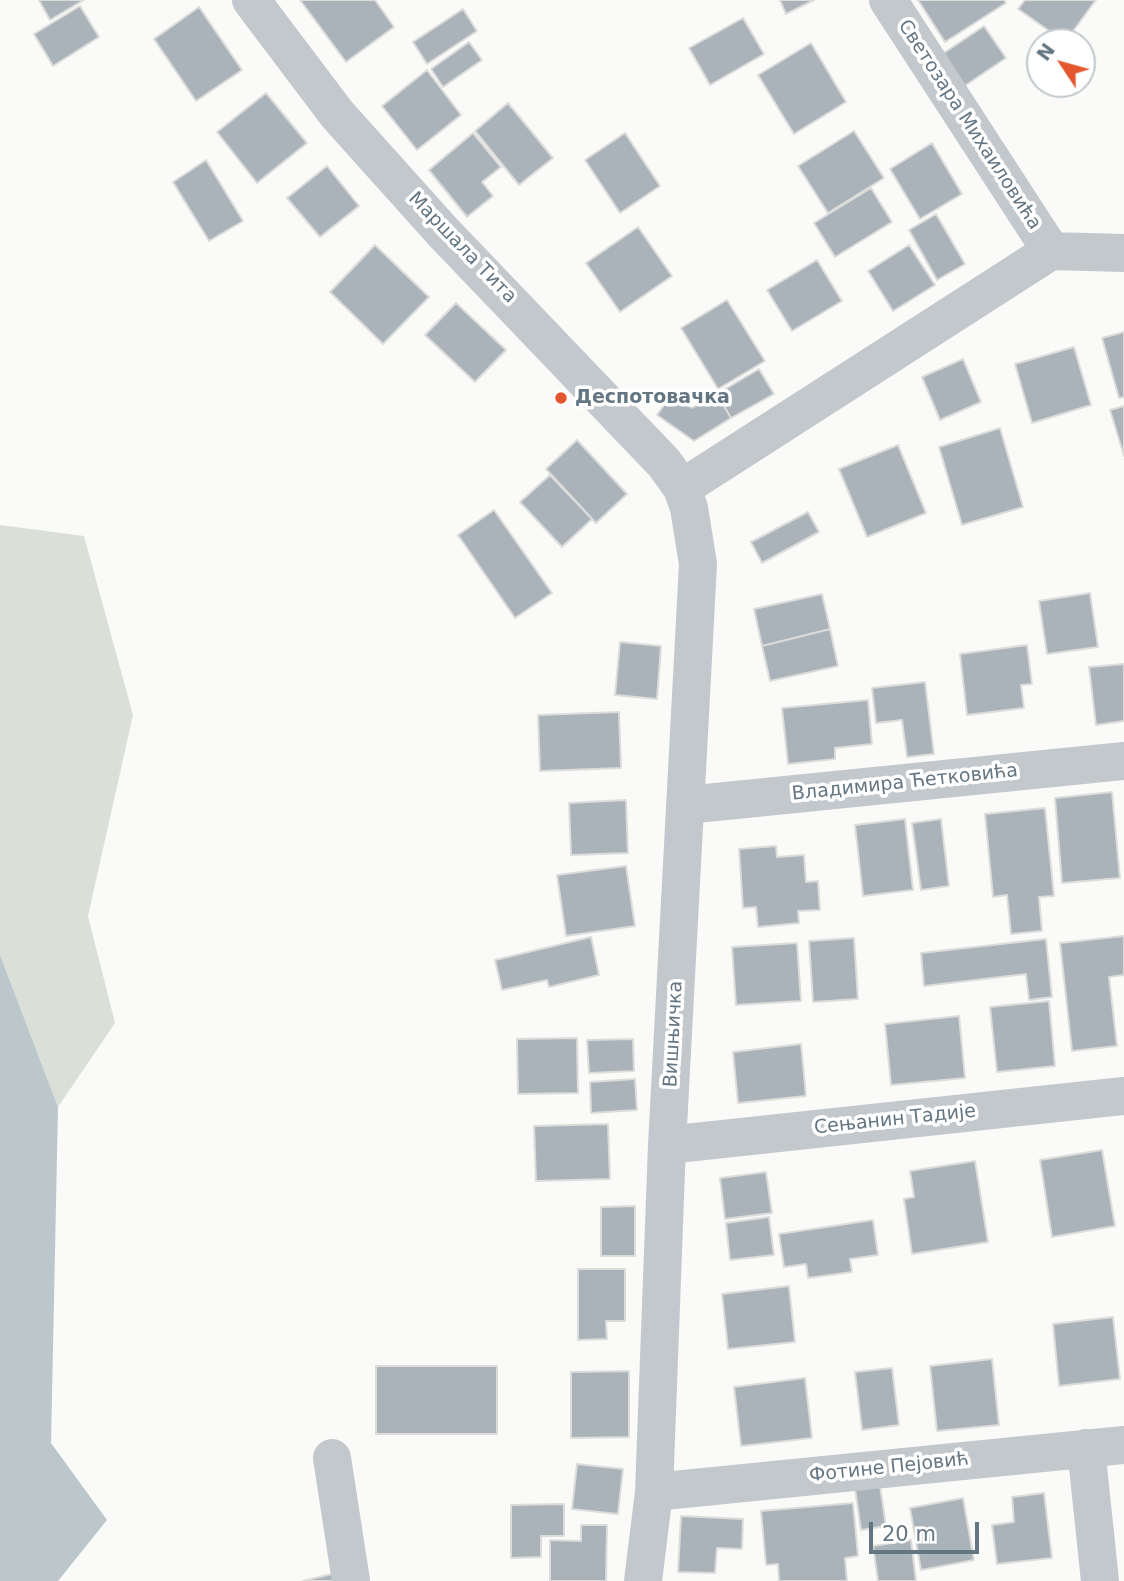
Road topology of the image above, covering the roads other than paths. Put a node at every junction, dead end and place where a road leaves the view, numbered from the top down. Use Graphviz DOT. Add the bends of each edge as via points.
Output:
graph roads {
  1 [pos="251,0"];
  2 [pos="888,0"];
  3 [pos="1051,251"];
  4 [pos="1124,253"];
  5 [pos="682,488"];
  6 [pos="1124,761"];
  7 [pos="685,806"];
  8 [pos="1124,1096"];
  9 [pos="667,1145"];
  10 [pos="1124,1444"];
  11 [pos="1086,1448"];
  12 [pos="332,1458"];
  13 [pos="654,1492"];
  14 [pos="351,1581"];
  15 [pos="643,1581"];
  16 [pos="1100,1581"];
  1 -- 5 [label="street, Маршала Тита" via="337,114 664,463"];
  2 -- 3 [label="street, Светозара Михаиловића"];
  3 -- 4 [label="street"];
  3 -- 5 [label="street"];
  5 -- 7 [label="street, Вишњичка" via="694,525 698,565"];
  6 -- 7 [label="street, Владимира Ћетковића"];
  7 -- 9 [label="street, Вишњичка"];
  8 -- 9 [label="street, Сењанин Тадије"];
  9 -- 13 [label="street, Вишњичка"];
  10 -- 11 [label="street, Фотине Пејовић"];
  11 -- 13 [label="street, Фотине Пејовић"];
  11 -- 16 [label="street"];
  12 -- 14 [label="street"];
  13 -- 15 [label="street, Вишњичка"];
}
